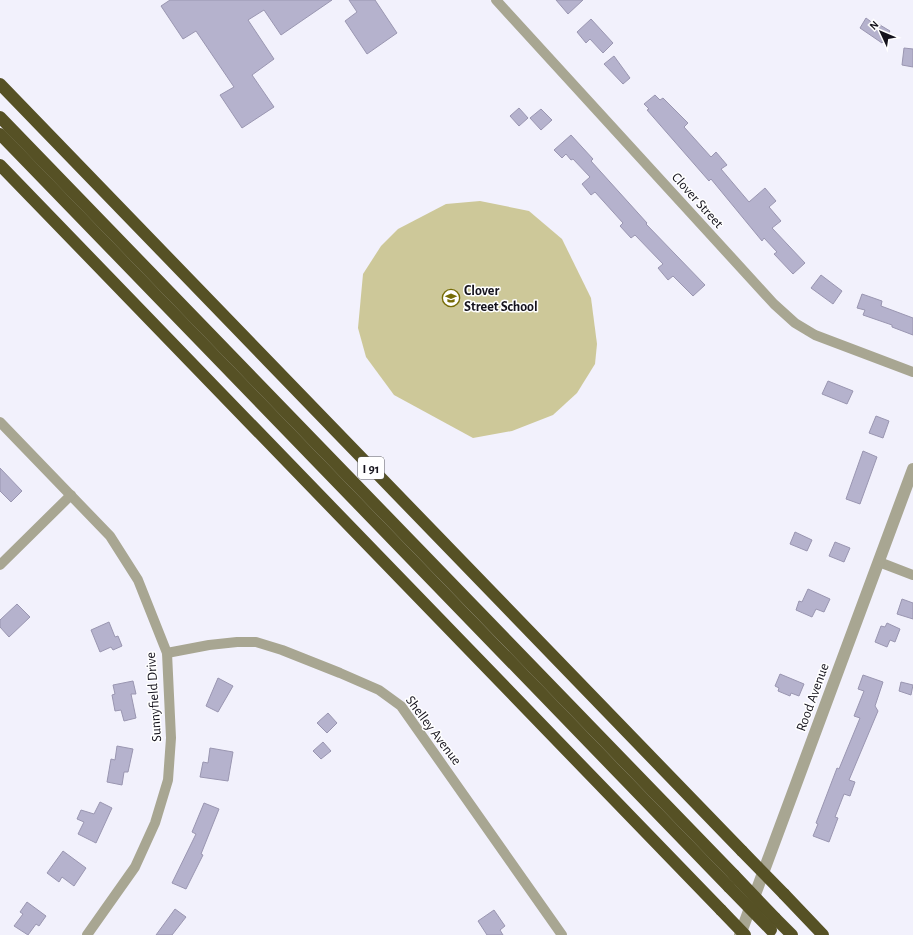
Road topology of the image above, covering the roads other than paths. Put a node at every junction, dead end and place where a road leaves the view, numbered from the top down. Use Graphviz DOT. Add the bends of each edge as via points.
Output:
graph roads {
  1 [pos="496,0"];
  2 [pos="0,84"];
  3 [pos="0,117"];
  4 [pos="0,134"];
  5 [pos="0,165"];
  6 [pos="913,372"];
  7 [pos="0,422"];
  8 [pos="913,469"];
  9 [pos="71,495"];
  10 [pos="879,562"];
  11 [pos="0,565"];
  12 [pos="913,576"];
  13 [pos="167,653"];
  14 [pos="773,932"];
  15 [pos="88,935"];
  16 [pos="562,935"];
  17 [pos="740,935"];
  18 [pos="745,935"];
  19 [pos="792,935"];
  20 [pos="823,935"];
  1 -- 6 [label="street, Clover Street" via="774,304 795,323 815,335"];
  2 -- 20 [label="highway, I 91, bridge"];
  3 -- 19 [label="highway, bridge"];
  4 -- 14 [label="highway, bridge"];
  5 -- 18 [label="highway, bridge"];
  7 -- 9 [label="street, Sunnyfield Drive"];
  8 -- 10 [label="street, Rood Avenue"];
  9 -- 11 [label="street"];
  9 -- 13 [label="street, Sunnyfield Drive" via="110,536 138,580"];
  10 -- 12 [label="street"];
  10 -- 17 [label="street, Rood Avenue"];
  13 -- 15 [label="street, Sunnyfield Drive" via="171,738 168,780 155,823 135,866"];
  13 -- 16 [label="street, Shelley Avenue" via="216,644 256,642 340,673 384,694 401,706"];
}
